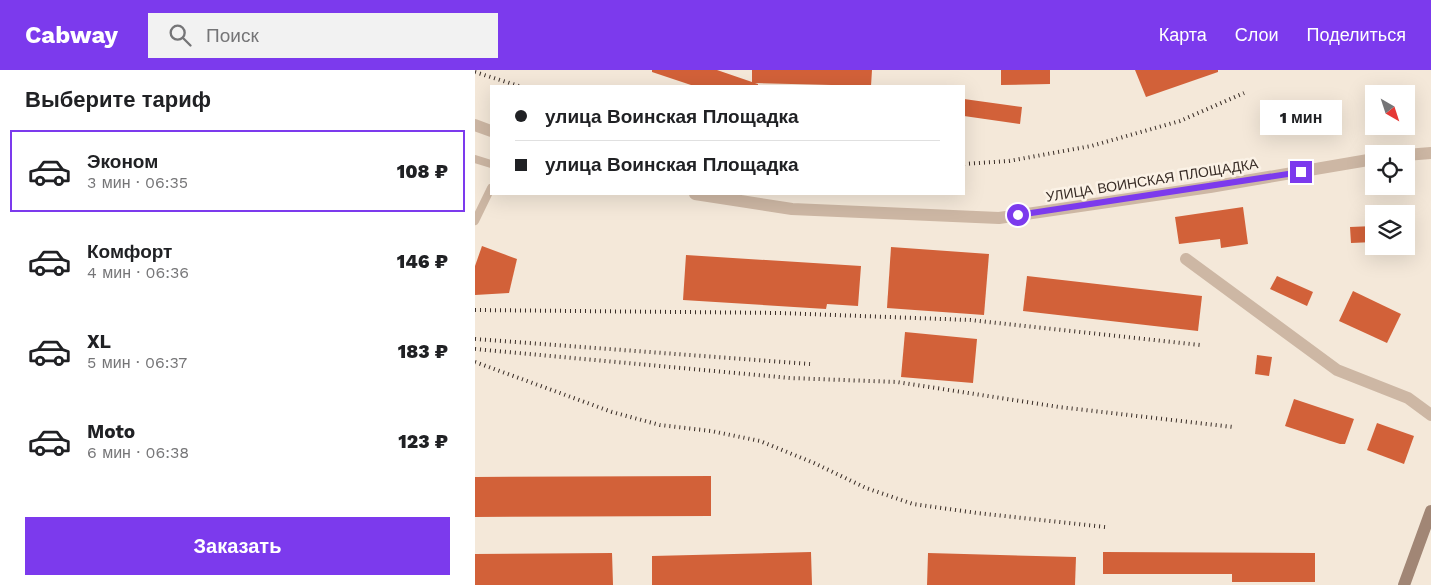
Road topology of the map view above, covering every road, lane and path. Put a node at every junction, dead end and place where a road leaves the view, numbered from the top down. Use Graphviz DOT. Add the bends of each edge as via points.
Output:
graph roads {
  1 [pos="475,125"];
  2 [pos="490,131"];
  3 [pos="1431,153"];
  4 [pos="1415,155"];
  5 [pos="475,159"];
  6 [pos="1365,161"];
  7 [pos="490,164"];
  8 [pos="490,190"];
  9 [pos="701,195"];
  10 [pos="475,221"];
  11 [pos="1186,259"];
  12 [pos="1431,415"];
  13 [pos="1431,511"];
  14 [pos="1428,526"];
  15 [pos="1404,585"];
  1 -- 2 [label="street"];
  3 -- 4 [label="street"];
  5 -- 7 [label="lane"];
  6 -- 9 [label="street, УЛИЦА ВОИНСКАЯ ПЛОЩАДКА" via="999,218 792,210"];
  8 -- 10 [label="lane"];
  11 -- 12 [label="street" via="1337,370 1408,398"];
  13 -- 14 [label="main road"];
  14 -- 15 [label="main road"];
}
